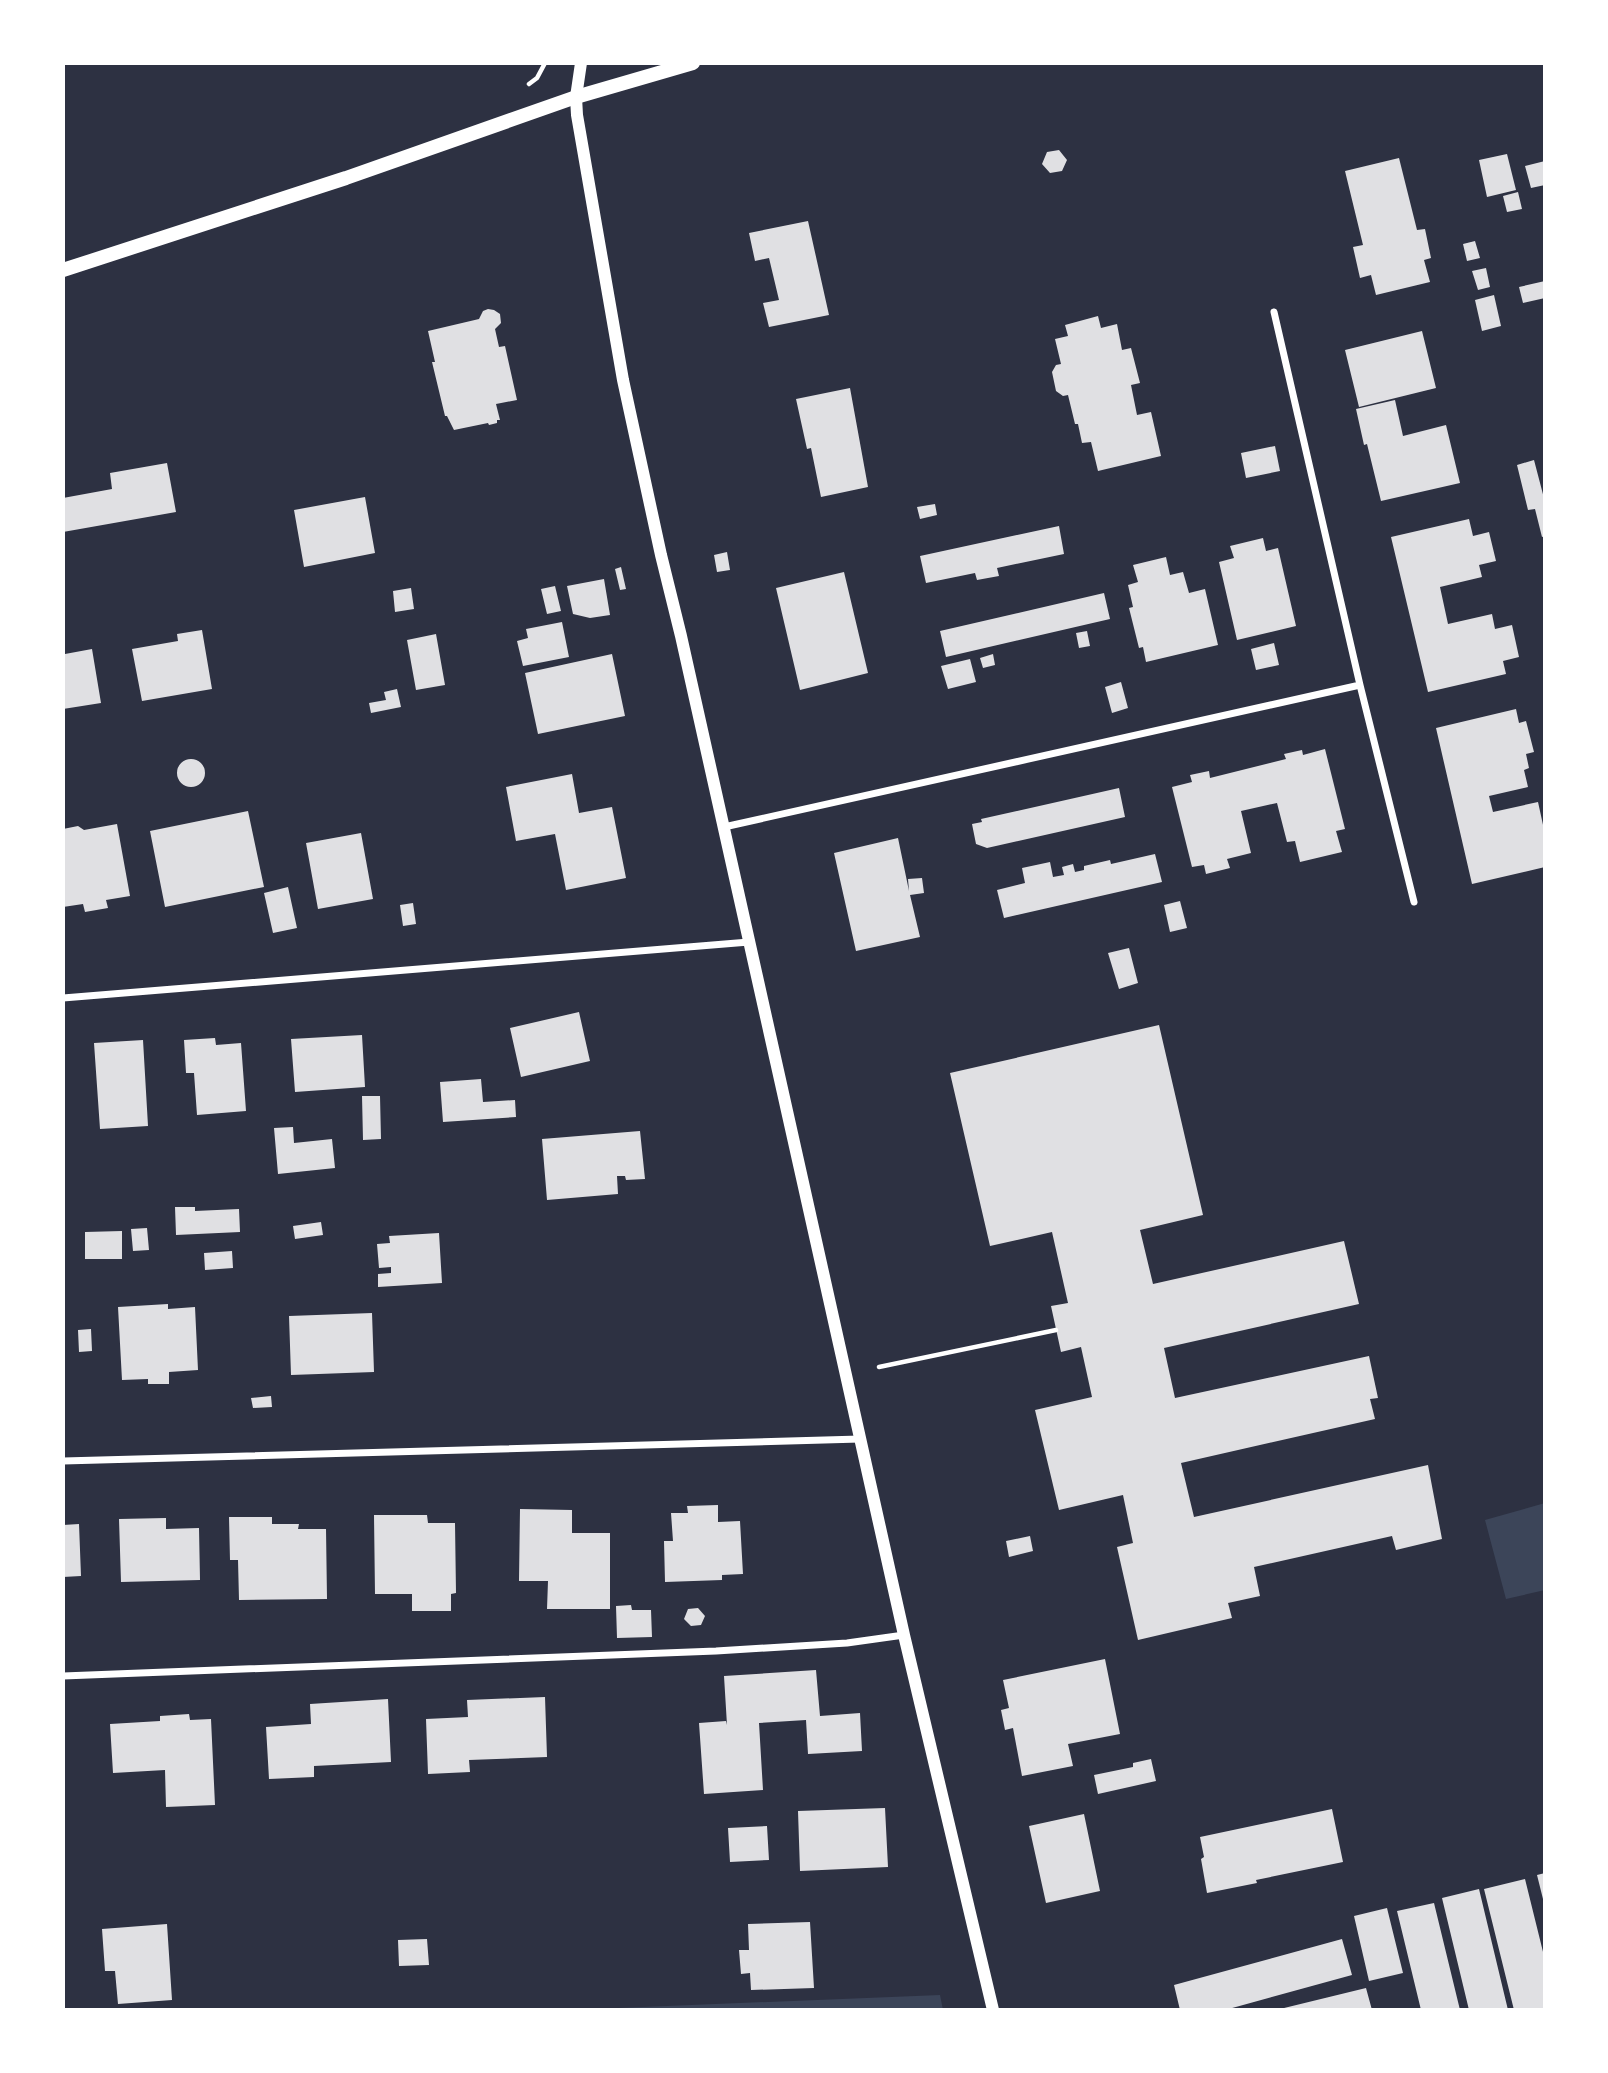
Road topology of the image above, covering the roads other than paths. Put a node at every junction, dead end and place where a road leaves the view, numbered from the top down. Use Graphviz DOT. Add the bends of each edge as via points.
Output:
graph roads {
  1 [pos="581,63"];
  2 [pos="694,63"];
  3 [pos="576,97"];
  4 [pos="63,270"];
  5 [pos="1274,312"];
  6 [pos="1360,685"];
  7 [pos="724,827"];
  8 [pos="1414,902"];
  9 [pos="749,942"];
  10 [pos="63,998"];
  11 [pos="860,1439"];
  12 [pos="63,1461"];
  13 [pos="904,1635"];
  14 [pos="63,1676"];
  15 [pos="993,2010"];
  1 -- 3 [label="street"];
  2 -- 3 [label="main road"];
  3 -- 4 [label="main road"];
  3 -- 7 [label="street" via="624,380"];
  5 -- 6 [label="street"];
  6 -- 7 [label="street"];
  6 -- 8 [label="street"];
  7 -- 9 [label="street"];
  9 -- 10 [label="street"];
  9 -- 11 [label="street"];
  11 -- 12 [label="street"];
  11 -- 13 [label="street"];
  13 -- 14 [label="street" via="716,1651"];
  13 -- 15 [label="street"];
}
